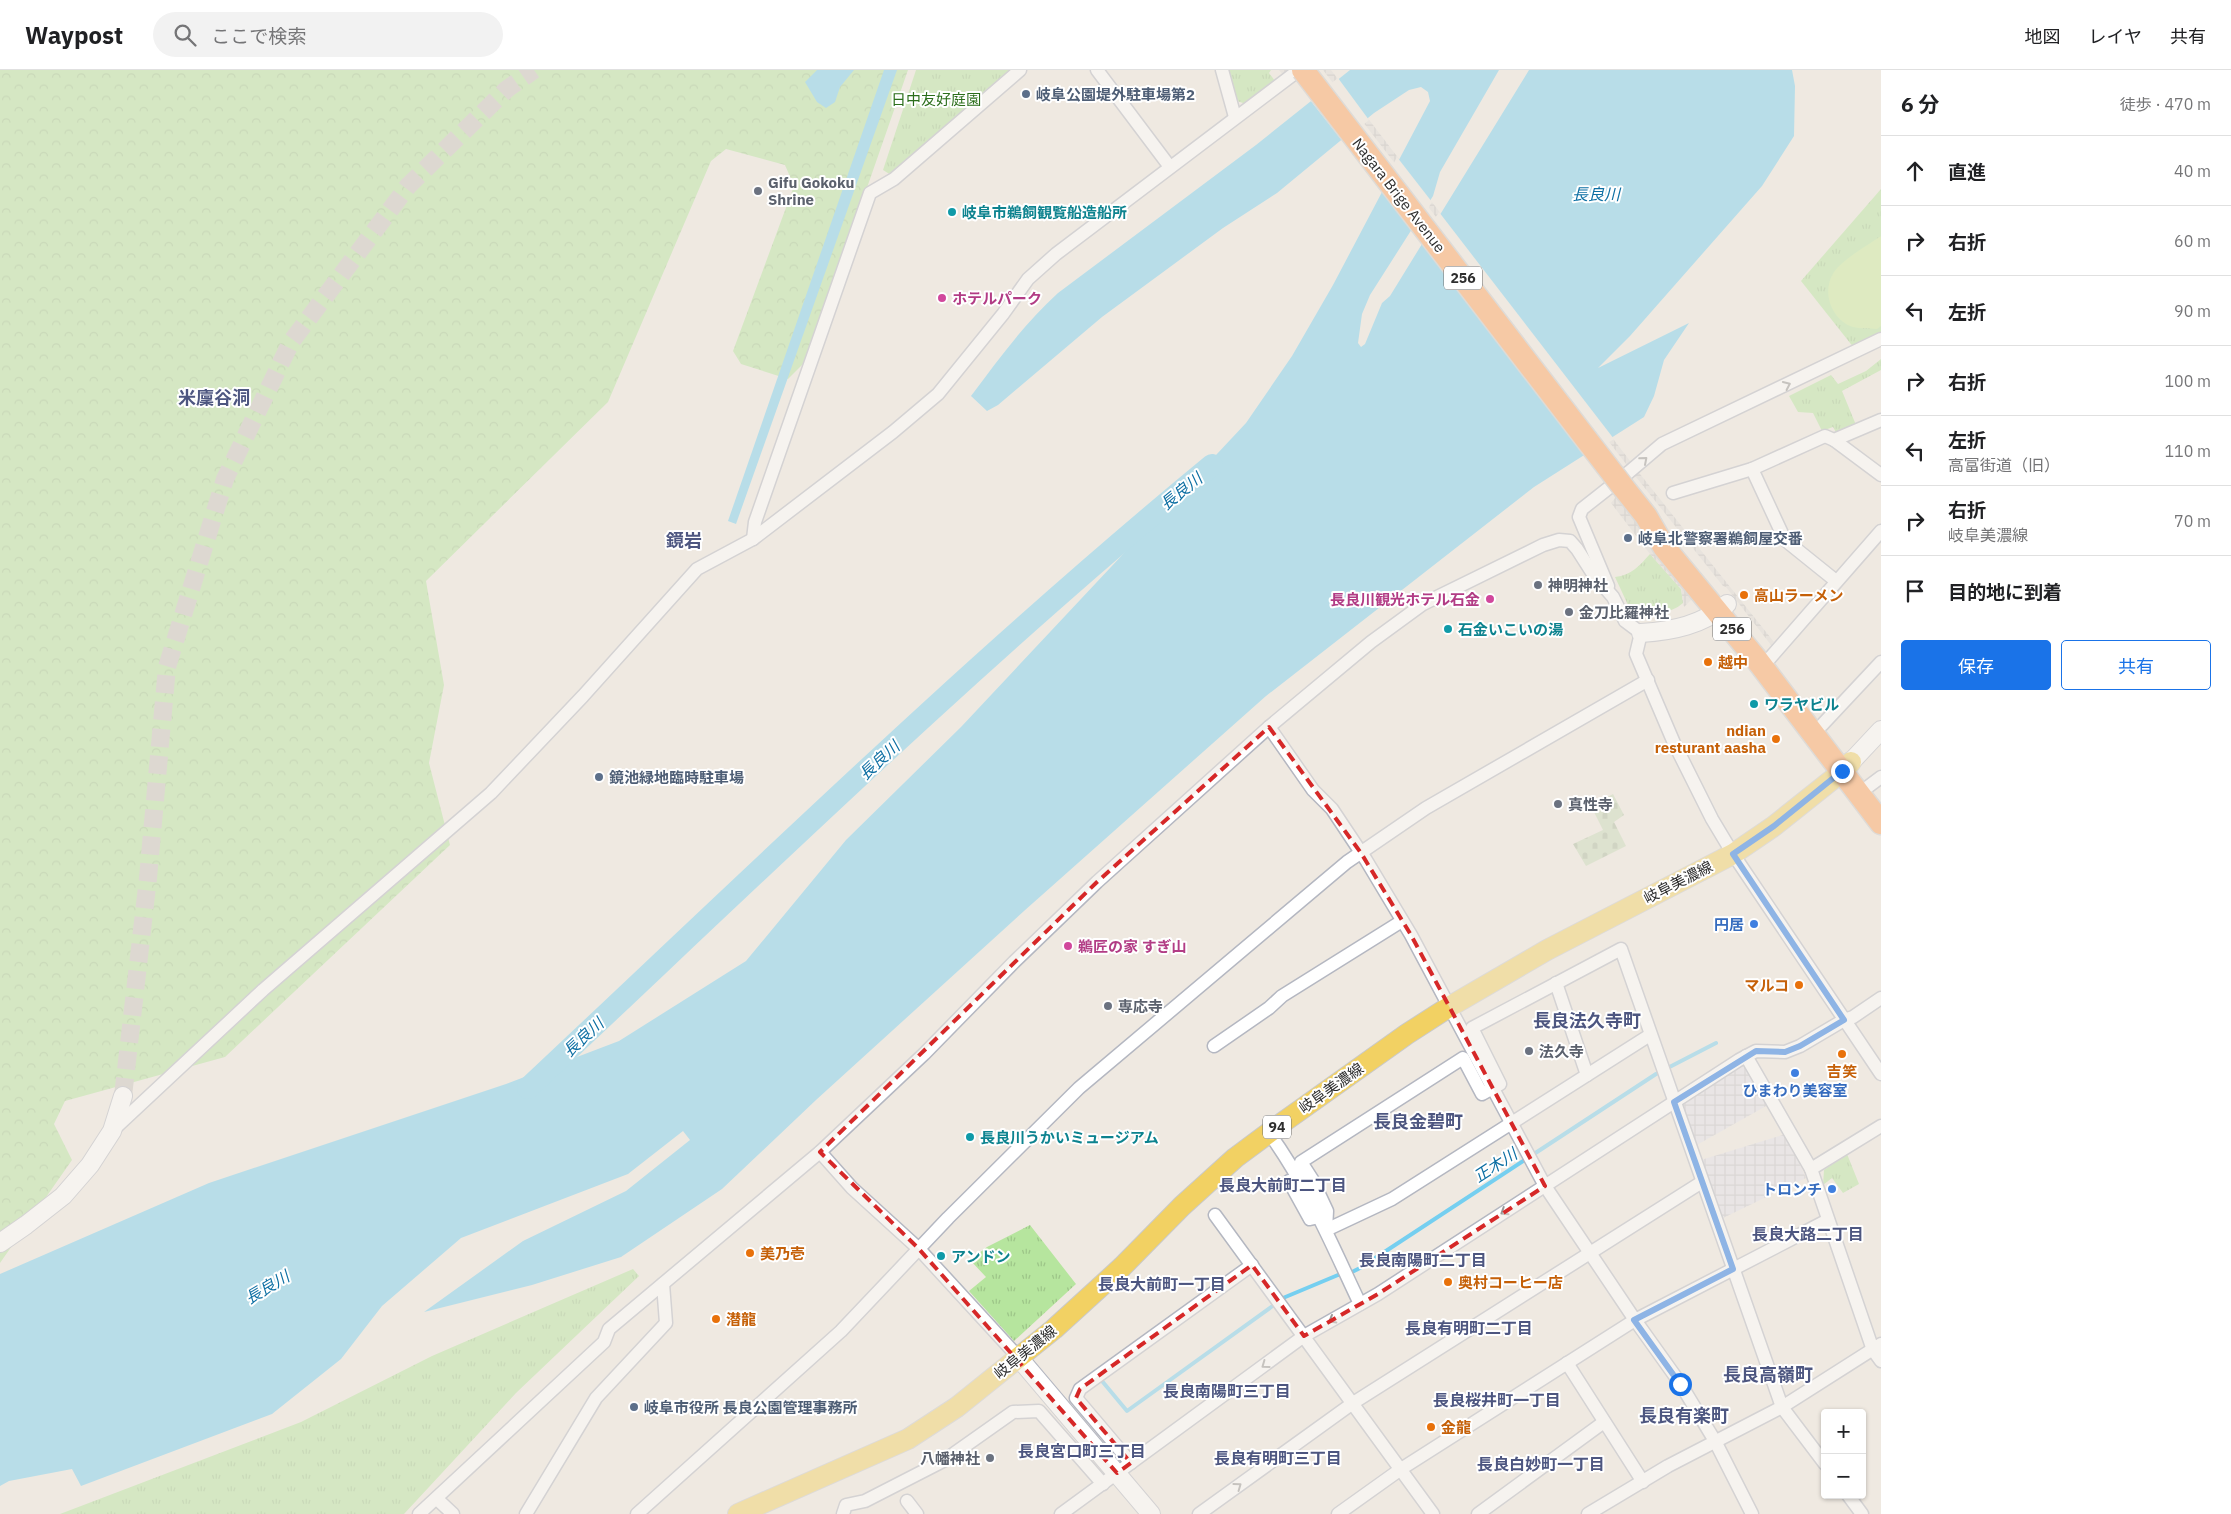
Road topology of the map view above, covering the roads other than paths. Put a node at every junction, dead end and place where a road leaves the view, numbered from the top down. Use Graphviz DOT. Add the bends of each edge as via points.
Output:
graph roads {
  1 [pos="1020,70"];
  2 [pos="1097,70"];
  3 [pos="1222,70"];
  4 [pos="1301,70"];
  5 [pos="1316,70"];
  6 [pos="1235,117"];
  7 [pos="1170,167"];
  8 [pos="1881,339"];
  9 [pos="1881,420"];
  10 [pos="1834,440"];
  11 [pos="1752,469"];
  12 [pos="1881,475"];
  13 [pos="1620,486"];
  14 [pos="1673,493"];
  15 [pos="1881,531"];
  16 [pos="753,539"];
  17 [pos="1836,581"];
  18 [pos="1613,597"];
  19 [pos="1722,608"];
  20 [pos="1641,633"];
  21 [pos="1770,658"];
  22 [pos="1881,662"];
  23 [pos="1648,680"];
  24 [pos="1822,725"];
  25 [pos="1269,727"];
  26 [pos="1881,730"];
  27 [pos="1847,766"];
  28 [pos="1877,788"];
  29 [pos="1881,823"];
  30 [pos="1361,853"];
  31 [pos="1733,854"];
  32 [pos="1402,921"];
  33 [pos="1556,983"];
  34 [pos="1881,998"];
  35 [pos="1449,1008"];
  36 [pos="1844,1020"];
  37 [pos="1650,1035"];
  38 [pos="1214,1046"];
  39 [pos="1746,1056"];
  40 [pos="1881,1074"];
  41 [pos="1587,1075"];
  42 [pos="1492,1088"];
  43 [pos="122,1096"];
  44 [pos="1674,1102"];
  45 [pos="1512,1124"];
  46 [pos="1881,1126"];
  47 [pos="112,1131"];
  48 [pos="1269,1133"];
  49 [pos="820,1152"];
  50 [pos="1811,1169"];
  51 [pos="1289,1181"];
  52 [pos="1702,1182"];
  53 [pos="1545,1186"];
  54 [pos="1215,1215"];
  55 [pos="1319,1217"];
  56 [pos="1828,1220"];
  57 [pos="1326,1230"];
  58 [pos="0,1243"];
  59 [pos="919,1249"];
  60 [pos="1589,1251"];
  61 [pos="1252,1265"];
  62 [pos="1733,1269"];
  63 [pos="663,1284"];
  64 [pos="1360,1304"];
  65 [pos="1634,1320"];
  66 [pos="1304,1336"];
  67 [pos="1878,1352"];
  68 [pos="1019,1358"];
  69 [pos="1567,1363"];
  70 [pos="1353,1403"];
  71 [pos="1782,1407"];
  72 [pos="1604,1422"];
  73 [pos="1715,1441"];
  74 [pos="1821,1459"];
  75 [pos="1124,1468"];
  76 [pos="1401,1469"];
  77 [pos="1642,1482"];
  78 [pos="1103,1484"];
  79 [pos="437,1498"];
  80 [pos="1851,1499"];
  81 [pos="907,1502"];
  82 [pos="419,1514"];
  83 [pos="453,1514"];
  84 [pos="526,1514"];
  85 [pos="637,1514"];
  86 [pos="738,1514"];
  87 [pos="843,1514"];
  88 [pos="916,1514"];
  89 [pos="1061,1514"];
  90 [pos="1151,1514"];
  91 [pos="1198,1514"];
  92 [pos="1338,1514"];
  93 [pos="1433,1514"];
  94 [pos="1478,1514"];
  95 [pos="1588,1514"];
  96 [pos="1752,1514"];
  97 [pos="1862,1514"];
  1 -- 16 [label="street" via="894,179 870,194 755,522"];
  2 -- 7 [label="street"];
  3 -- 6 [label="street"];
  4 -- 6 [label="street"];
  4 -- 13 [label="highway, Nagara Brige Avenue / 256, bridge"];
  5 -- 13 [label="highway, Nagara Brige Avenue / 256"];
  6 -- 7 [label="street"];
  7 -- 16 [label="street" via="1028,279 938,394"];
  13 -- 8 [label="street, one-way" via="1662,444"];
  9 -- 10 [label="street"];
  10 -- 11 [label="street" via="1825,436"];
  10 -- 12 [label="street"];
  11 -- 14 [label="street"];
  11 -- 17 [label="street" via="1785,540"];
  13 -- 18 [label="street" via="1582,509 1579,517"];
  13 -- 19 [label="highway, 256"];
  15 -- 17 [label="street"];
  16 -- 47 [label="street" via="697,569 491,793 263,990"];
  17 -- 21 [label="street"];
  18 -- 20 [label="street" via="1625,621"];
  18 -- 25 [label="street" via="1570,541 1559,540 1543,545 1423,604 1371,642"];
  19 -- 20 [label="street" via="1703,621 1685,627"];
  19 -- 21 [label="highway, 256"];
  19 -- 27 [label="highway, 256"];
  20 -- 23 [label="street" via="1636,654"];
  21 -- 24 [label="highway, 256"];
  22 -- 24 [label="street"];
  23 -- 30 [label="street" via="1435,802"];
  23 -- 31 [label="street" via="1674,743"];
  24 -- 27 [label="highway, 256"];
  25 -- 30 [label="street" via="1313,790 1332,809"];
  25 -- 49 [label="street" via="1090,889"];
  26 -- 27 [label="street"];
  27 -- 28 [label="highway, 256"];
  27 -- 29 [label="highway, 256"];
  27 -- 31 [label="main road, 岐阜美濃線 / 94" via="1774,826"];
  30 -- 32 [label="street"];
  30 -- 59 [label="street" via="1079,1088"];
  31 -- 35 [label="main road, 岐阜美濃線 / 94" via="1556,945"];
  31 -- 36 [label="street"];
  32 -- 35 [label="street"];
  32 -- 38 [label="street" via="1282,996"];
  33 -- 37 [label="street" via="1621,949"];
  33 -- 41 [label="street"];
  33 -- 42 [label="street" via="1472,1028 1500,1084"];
  34 -- 36 [label="street"];
  35 -- 42 [label="street"];
  35 -- 48 [label="main road, 岐阜美濃線 / 94" via="1407,1034"];
  36 -- 39 [label="street" via="1785,1052 1756,1051"];
  36 -- 40 [label="street"];
  37 -- 41 [label="street"];
  37 -- 44 [label="street"];
  39 -- 44 [label="street"];
  39 -- 50 [label="street"];
  41 -- 45 [label="street"];
  42 -- 45 [label="street"];
  42 -- 57 [label="street" via="1482,1094 1463,1058 1301,1162 1327,1211"];
  43 -- 47 [label="street"];
  44 -- 52 [label="street"];
  44 -- 53 [label="street"];
  45 -- 53 [label="street"];
  45 -- 57 [label="street" via="1392,1199"];
  46 -- 50 [label="street"];
  47 -- 58 [label="street" via="90,1165 63,1196"];
  48 -- 55 [label="street" via="1302,1183"];
  48 -- 68 [label="main road, 岐阜美濃線 / 94" via="1235,1158 1122,1267"];
  49 -- 59 [label="street" via="852,1188"];
  49 -- 63 [label="street"];
  50 -- 56 [label="street"];
  51 -- 55 [label="street" via="1310,1219"];
  52 -- 60 [label="street"];
  52 -- 62 [label="street"];
  53 -- 60 [label="street"];
  53 -- 64 [label="street, one-way"];
  54 -- 61 [label="street"];
  55 -- 57 [label="street"];
  56 -- 62 [label="street"];
  56 -- 67 [label="street"];
  57 -- 64 [label="street"];
  59 -- 68 [label="street"];
  59 -- 85 [label="street" via="841,1332"];
  60 -- 65 [label="street"];
  60 -- 70 [label="street"];
  61 -- 66 [label="street"];
  61 -- 75 [label="street" via="1080,1389 1076,1398"];
  62 -- 65 [label="street"];
  62 -- 71 [label="street"];
  63 -- 79 [label="street" via="609,1329 604,1342"];
  63 -- 84 [label="street" via="666,1324 596,1398"];
  64 -- 66 [label="street, one-way"];
  65 -- 69 [label="street"];
  65 -- 73 [label="street" via="1680,1384"];
  66 -- 70 [label="street"];
  66 -- 75 [label="street, one-way"];
  67 -- 71 [label="street"];
  68 -- 75 [label="street"];
  68 -- 86 [label="main road, 岐阜美濃線 / 94" via="957,1407 908,1438"];
  69 -- 72 [label="street"];
  69 -- 76 [label="street"];
  70 -- 76 [label="street"];
  91 -- 70 [label="street, one-way"];
  71 -- 73 [label="street"];
  71 -- 74 [label="street"];
  72 -- 77 [label="street"];
  72 -- 94 [label="street"];
  73 -- 77 [label="street"];
  73 -- 96 [label="street"];
  75 -- 78 [label="street"];
  75 -- 90 [label="street"];
  76 -- 92 [label="street"];
  76 -- 93 [label="street"];
  77 -- 95 [label="street"];
  78 -- 87 [label="street" via="1039,1412 1013,1412 945,1460 865,1501 846,1505"];
  78 -- 89 [label="street"];
  79 -- 82 [label="street"];
  79 -- 83 [label="street"];
  80 -- 97 [label="street"];
  81 -- 88 [label="street"];
}
